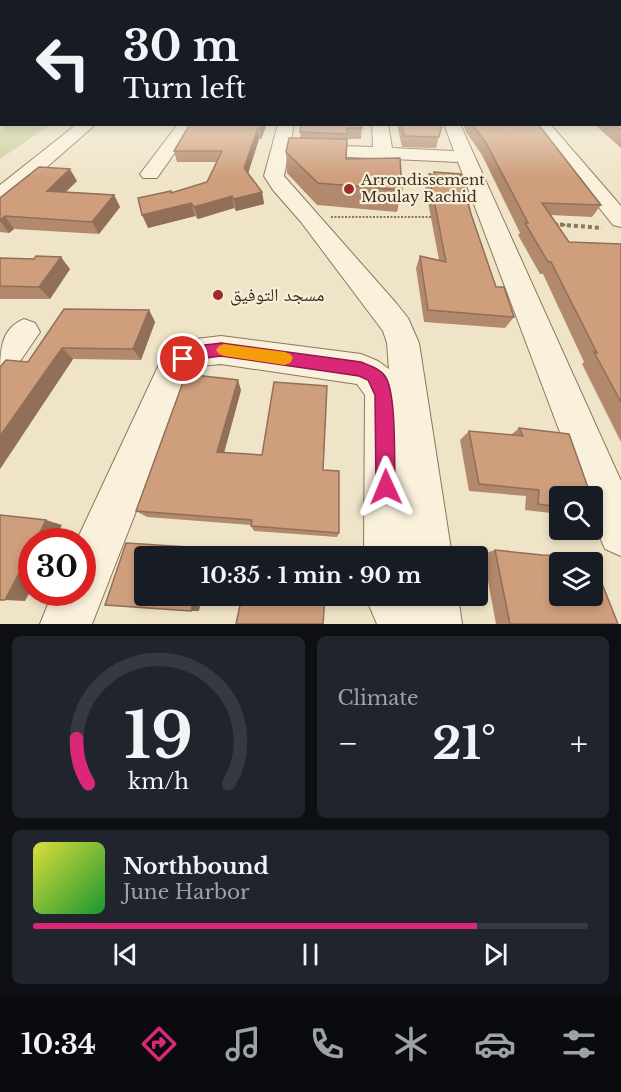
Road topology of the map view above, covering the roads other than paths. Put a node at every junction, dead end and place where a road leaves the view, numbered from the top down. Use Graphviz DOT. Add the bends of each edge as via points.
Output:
graph roads {
  1 [pos="86,126"];
  2 [pos="186,126"];
  3 [pos="380,126"];
  4 [pos="453,126"];
  5 [pos="542,126"];
  6 [pos="283,137"];
  7 [pos="383,153"];
  8 [pos="467,158"];
  9 [pos="150,174"];
  10 [pos="0,196"];
  11 [pos="615,224"];
  12 [pos="24,332"];
  13 [pos="0,363"];
  14 [pos="621,533"];
  15 [pos="387,546"];
  16 [pos="427,546"];
  17 [pos="96,552"];
  18 [pos="73,606"];
  19 [pos="395,606"];
  20 [pos="434,606"];
  21 [pos="66,624"];
  22 [pos="414,624"];
  23 [pos="436,624"];
  1 -- 10 [label="street"];
  2 -- 9 [label="street"];
  3 -- 7 [label="street"];
  4 -- 8 [label="street"];
  5 -- 11 [label="street"];
  6 -- 7 [label="street"];
  6 -- 16 [label="street" via="274,176 385,311 403,343"];
  7 -- 8 [label="street"];
  8 -- 14 [label="street"];
  12 -- 13 [label="street"];
  15 -- 17 [label="street" via="383,395 374,375 361,369 221,350 196,353 174,369"];
  18 -- 21 [label="street"];
  19 -- 22 [label="street"];
  20 -- 23 [label="street"];
}
